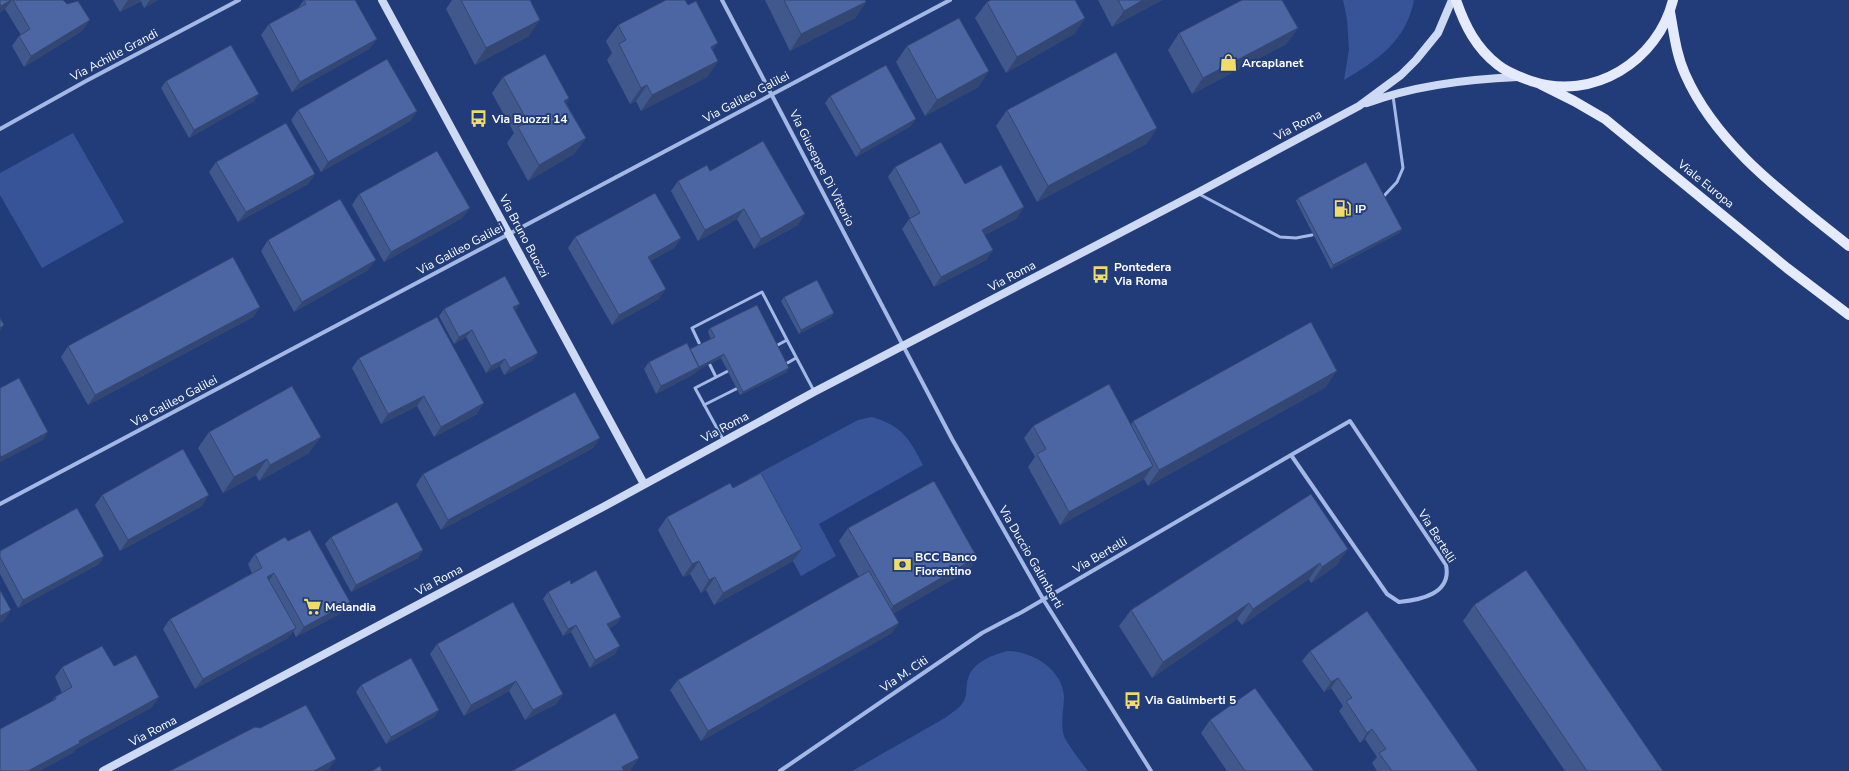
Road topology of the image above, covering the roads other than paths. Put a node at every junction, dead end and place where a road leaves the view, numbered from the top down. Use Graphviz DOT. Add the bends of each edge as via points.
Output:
graph roads {
  1 [pos="239,0"];
  2 [pos="382,0"];
  3 [pos="722,0"];
  4 [pos="950,0"];
  5 [pos="1452,0"];
  6 [pos="1456,0"];
  7 [pos="1673,0"];
  8 [pos="1670,12"];
  9 [pos="1520,77"];
  10 [pos="1540,84"];
  11 [pos="772,94"];
  12 [pos="1392,94"];
  13 [pos="1359,106"];
  14 [pos="0,129"];
  15 [pos="1197,193"];
  16 [pos="1381,199"];
  17 [pos="509,234"];
  18 [pos="1312,235"];
  19 [pos="1849,246"];
  20 [pos="1849,315"];
  21 [pos="787,340"];
  22 [pos="903,347"];
  23 [pos="772,348"];
  24 [pos="702,349"];
  25 [pos="706,356"];
  26 [pos="796,358"];
  27 [pos="737,366"];
  28 [pos="782,366"];
  29 [pos="716,377"];
  30 [pos="747,384"];
  31 [pos="814,392"];
  32 [pos="704,405"];
  33 [pos="724,441"];
  34 [pos="1290,455"];
  35 [pos="644,484"];
  36 [pos="0,504"];
  37 [pos="1043,599"];
  38 [pos="103,771"];
  39 [pos="780,771"];
  40 [pos="1151,771"];
  1 -- 14 [label="street, Via Achille Grandi"];
  2 -- 17 [label="street, Via Bruno Buozzi"];
  3 -- 11 [label="street, Via Giuseppe Di Vittorio"];
  4 -- 11 [label="street, Via Galileo Galilei"];
  5 -- 13 [label="street, Via Roma" via="1438,32 1424,50 1401,75"];
  6 -- 9 [label="main road, Viale Europa" via="1464,25 1481,49 1500,66"];
  7 -- 8 [label="main road, Viale Europa"];
  8 -- 10 [label="main road, Viale Europa" via="1646,51 1619,73 1585,85 1560,87"];
  8 -- 19 [label="main road, Viale Europa" via="1676,47 1684,72 1712,120 1775,186"];
  9 -- 10 [label="main road, Viale Europa"];
  9 -- 12 [label="street, Via Roma" via="1452,82"];
  10 -- 20 [label="main road, Viale Europa" via="1574,100 1605,119 1787,268"];
  11 -- 17 [label="street, Via Galileo Galilei"];
  11 -- 22 [label="street, Via Giuseppe Di Vittorio"];
  12 -- 13 [label="street, Via Roma"];
  12 -- 16 [label="lane" via="1403,168 1397,182"];
  13 -- 15 [label="street, Via Roma"];
  15 -- 18 [label="lane" via="1280,238"];
  15 -- 22 [label="street, Via Roma"];
  17 -- 35 [label="street, Via Bruno Buozzi"];
  17 -- 36 [label="street, Via Galileo Galilei"];
  21 -- 23 [label="lane"];
  21 -- 24 [label="lane" via="762,292 692,328"];
  21 -- 26 [label="lane"];
  22 -- 31 [label="street, Via Roma"];
  22 -- 37 [label="street, Via Duccio Galimberti"];
  25 -- 29 [label="lane"];
  26 -- 28 [label="lane"];
  26 -- 31 [label="lane"];
  27 -- 29 [label="lane"];
  29 -- 32 [label="lane" via="695,388"];
  30 -- 32 [label="lane"];
  31 -- 33 [label="street, Via Roma"];
  32 -- 33 [label="lane"];
  33 -- 35 [label="street, Via Roma"];
  34 -- 34 [label="street, Via Bertelli" via="1387,594 1398,602 1430,596 1439,590 1448,576 1446,565 1350,421"];
  34 -- 37 [label="street, Via Bertelli"];
  35 -- 38 [label="street, Via Roma"];
  37 -- 39 [label="street, Via M. Citi" via="982,633"];
  37 -- 40 [label="street, Via Duccio Galimberti"];
}
